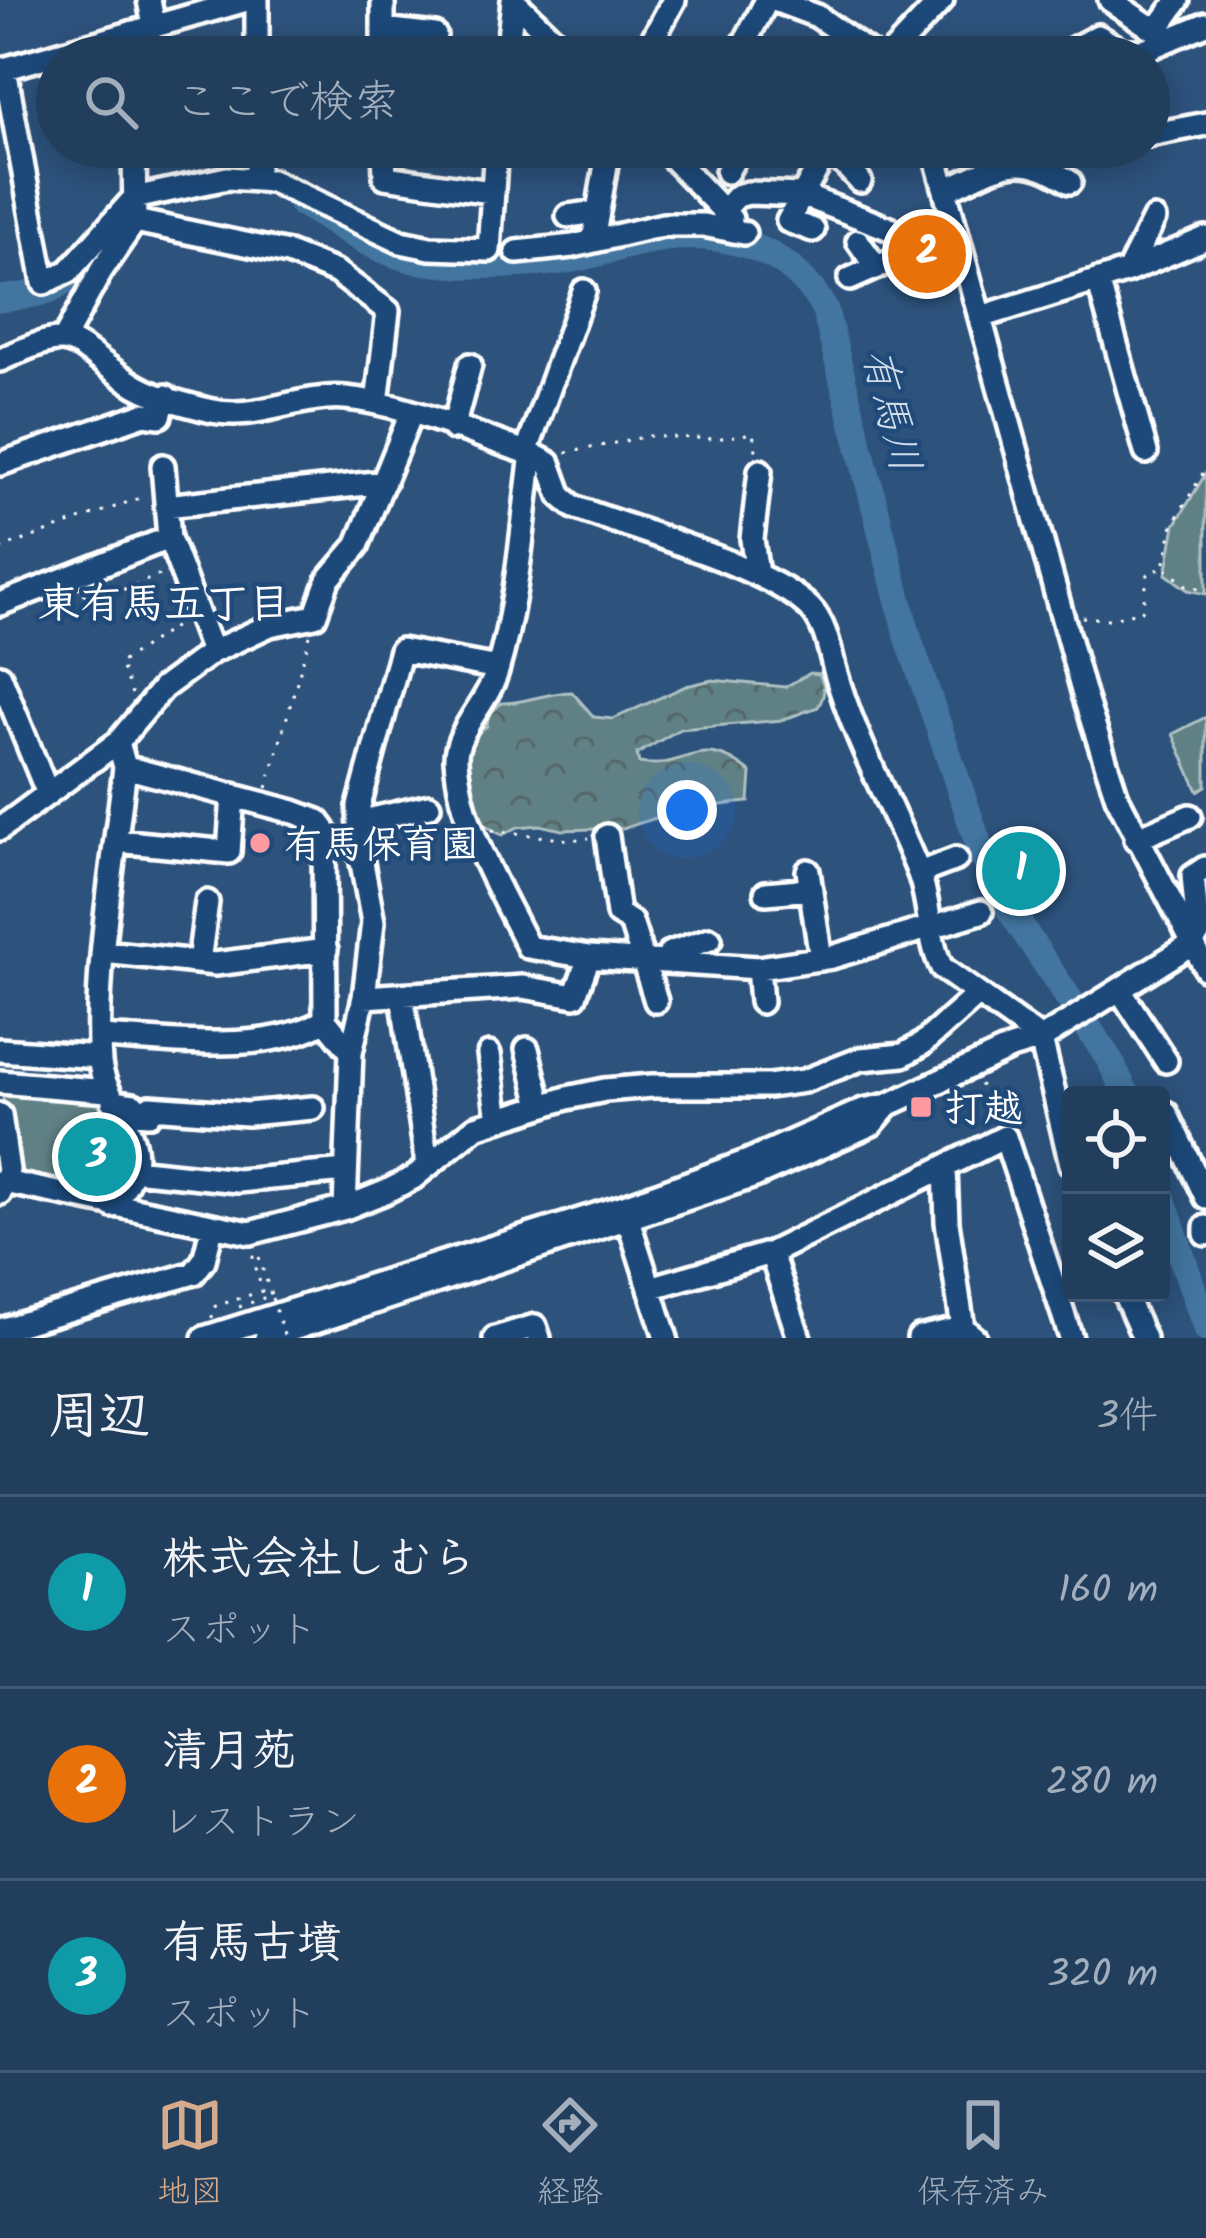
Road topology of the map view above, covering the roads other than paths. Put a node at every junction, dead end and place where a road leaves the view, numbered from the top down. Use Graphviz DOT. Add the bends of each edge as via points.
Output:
graph roads {
  1 [pos="149,0"];
  2 [pos="247,0"];
  3 [pos="257,0"];
  4 [pos="383,0"];
  5 [pos="513,0"];
  6 [pos="674,0"];
  7 [pos="942,0"];
  8 [pos="1110,0"];
  9 [pos="1178,0"];
  10 [pos="779,1"];
  11 [pos="1206,24"];
  12 [pos="383,28"];
  13 [pos="144,29"];
  14 [pos="435,35"];
  15 [pos="119,36"];
  16 [pos="142,36"];
  17 [pos="257,36"];
  18 [pos="383,36"];
  19 [pos="509,36"];
  20 [pos="550,36"];
  21 [pos="654,36"];
  22 [pos="752,36"];
  23 [pos="845,36"];
  24 [pos="908,36"];
  25 [pos="1170,41"];
  26 [pos="36,60"];
  27 [pos="3,69"];
  28 [pos="1205,125"];
  29 [pos="1170,131"];
  30 [pos="134,168"];
  31 [pos="257,168"];
  32 [pos="385,168"];
  33 [pos="493,168"];
  34 [pos="605,168"];
  35 [pos="693,168"];
  36 [pos="729,168"];
  37 [pos="817,168"];
  38 [pos="848,168"];
  39 [pos="939,168"];
  40 [pos="996,168"];
  41 [pos="1050,168"];
  42 [pos="727,172"];
  43 [pos="257,178"];
  44 [pos="860,182"];
  45 [pos="1070,182"];
  46 [pos="945,190"];
  47 [pos="490,192"];
  48 [pos="802,195"];
  49 [pos="135,211"];
  50 [pos="723,211"];
  51 [pos="597,212"];
  52 [pos="568,216"];
  53 [pos="1154,219"];
  54 [pos="813,230"];
  55 [pos="956,232"];
  56 [pos="1206,238"];
  57 [pos="593,241"];
  58 [pos="858,241"];
  59 [pos="913,250"];
  60 [pos="518,252"];
  61 [pos="876,267"];
  62 [pos="1128,271"];
  63 [pos="850,278"];
  64 [pos="1098,280"];
  65 [pos="584,291"];
  66 [pos="981,316"];
  67 [pos="64,339"];
  68 [pos="0,360"];
  69 [pos="470,365"];
  70 [pos="166,396"];
  71 [pos="377,404"];
  72 [pos="411,414"];
  73 [pos="453,428"];
  74 [pos="1145,452"];
  75 [pos="533,455"];
  76 [pos="0,464"];
  77 [pos="760,471"];
  78 [pos="384,482"];
  79 [pos="169,538"];
  80 [pos="757,574"];
  81 [pos="0,604"];
  82 [pos="212,652"];
  83 [pos="498,668"];
  84 [pos="0,676"];
  85 [pos="118,742"];
  86 [pos="125,767"];
  87 [pos="48,794"];
  88 [pos="233,795"];
  89 [pos="429,806"];
  90 [pos="1190,816"];
  91 [pos="359,822"];
  92 [pos="0,829"];
  93 [pos="607,836"];
  94 [pos="1136,839"];
  95 [pos="117,841"];
  96 [pos="956,859"];
  97 [pos="1205,868"];
  98 [pos="919,873"];
  99 [pos="766,893"];
  100 [pos="207,902"];
  101 [pos="981,912"];
  102 [pos="932,929"];
  103 [pos="1199,932"];
  104 [pos="710,939"];
  105 [pos="326,950"];
  106 [pos="104,952"];
  107 [pos="589,957"];
  108 [pos="821,959"];
  109 [pos="643,961"];
  110 [pos="200,962"];
  111 [pos="668,962"];
  112 [pos="758,968"];
  113 [pos="1206,969"];
  114 [pos="1120,990"];
  115 [pos="977,994"];
  116 [pos="401,995"];
  117 [pos="364,998"];
  118 [pos="656,1001"];
  119 [pos="761,1002"];
  120 [pos="325,1020"];
  121 [pos="1041,1039"];
  122 [pos="100,1047"];
  123 [pos="527,1049"];
  124 [pos="0,1050"];
  125 [pos="351,1052"];
  126 [pos="489,1054"];
  127 [pos="1166,1061"];
  128 [pos="0,1082"];
  129 [pos="110,1096"];
  130 [pos="541,1106"];
  131 [pos="313,1108"];
  132 [pos="0,1114"];
  133 [pos="498,1120"];
  134 [pos="1170,1121"];
  135 [pos="1062,1126"];
  136 [pos="427,1163"];
  137 [pos="945,1168"];
  138 [pos="133,1170"];
  139 [pos="346,1171"];
  140 [pos="1,1186"];
  141 [pos="1206,1197"];
  142 [pos="113,1206"];
  143 [pos="345,1208"];
  144 [pos="626,1213"];
  145 [pos="212,1228"];
  146 [pos="771,1253"];
  147 [pos="650,1288"];
  148 [pos="1128,1302"];
  149 [pos="207,1329"];
  150 [pos="0,1330"];
  151 [pos="969,1333"];
  152 [pos="266,1338"];
  153 [pos="495,1338"];
  154 [pos="539,1338"];
  155 [pos="666,1338"];
  156 [pos="799,1338"];
  157 [pos="919,1338"];
  158 [pos="1071,1338"];
  159 [pos="1144,1338"];
  1 -- 13 [label="street"];
  2 -- 13 [label="street"];
  3 -- 17 [label="street"];
  4 -- 12 [label="street"];
  5 -- 19 [label="street"];
  5 -- 20 [label="street"];
  6 -- 21 [label="street"];
  7 -- 24 [label="street"];
  8 -- 9 [label="street" via="1150,27"];
  10 -- 22 [label="street"];
  10 -- 23 [label="street"];
  11 -- 25 [label="street"];
  12 -- 14 [label="street"];
  12 -- 18 [label="street"];
  13 -- 15 [label="street"];
  13 -- 16 [label="street"];
  26 -- 27 [label="street"];
  27 -- 49 [label="street" via="44,283 69,271"];
  28 -- 29 [label="street"];
  30 -- 49 [label="street"];
  31 -- 43 [label="street"];
  32 -- 47 [label="street" via="385,177"];
  33 -- 47 [label="street"];
  34 -- 51 [label="street"];
  35 -- 50 [label="street"];
  36 -- 42 [label="street"];
  37 -- 48 [label="street"];
  38 -- 44 [label="street"];
  39 -- 46 [label="street"];
  40 -- 46 [label="street"];
  41 -- 45 [label="street"];
  43 -- 47 [label="street" via="430,248 489,250"];
  43 -- 49 [label="street" via="226,178"];
  46 -- 55 [label="street"];
  48 -- 50 [label="street" via="748,193"];
  48 -- 54 [label="street" via="778,218"];
  48 -- 59 [label="street" via="903,234"];
  49 -- 67 [label="street"];
  49 -- 71 [label="street" via="288,253 336,272 388,311"];
  50 -- 57 [label="street" via="744,233 663,225"];
  51 -- 52 [label="street"];
  51 -- 57 [label="street"];
  53 -- 62 [label="street"];
  55 -- 59 [label="street"];
  55 -- 66 [label="street"];
  56 -- 62 [label="street"];
  57 -- 60 [label="street"];
  58 -- 61 [label="street"];
  59 -- 61 [label="street"];
  61 -- 63 [label="street"];
  62 -- 64 [label="street"];
  64 -- 66 [label="street"];
  64 -- 74 [label="street"];
  65 -- 75 [label="street"];
  66 -- 94 [label="street" via="1084,695"];
  67 -- 68 [label="street"];
  67 -- 70 [label="street" via="134,386"];
  69 -- 73 [label="street"];
  70 -- 71 [label="street" via="256,414 311,399"];
  70 -- 76 [label="street" via="160,416 144,414"];
  71 -- 72 [label="street"];
  72 -- 73 [label="street"];
  72 -- 78 [label="street"];
  73 -- 75 [label="street"];
  75 -- 80 [label="street" via="549,463 574,507"];
  75 -- 83 [label="street"];
  77 -- 80 [label="street" via="752,539"];
  78 -- 79 [label="street" via="165,487"];
  78 -- 82 [label="street" via="315,616 270,625"];
  79 -- 81 [label="street"];
  79 -- 82 [label="street"];
  80 -- 98 [label="street" via="818,618 848,718"];
  82 -- 85 [label="street" via="163,688"];
  83 -- 91 [label="street" via="400,650"];
  83 -- 107 [label="street" via="457,743 463,803 529,947"];
  84 -- 87 [label="street"];
  85 -- 86 [label="street"];
  85 -- 87 [label="street"];
  86 -- 88 [label="street"];
  86 -- 95 [label="street"];
  87 -- 92 [label="street"];
  88 -- 95 [label="street" via="229,852"];
  88 -- 105 [label="street" via="325,829"];
  89 -- 91 [label="street"];
  90 -- 94 [label="street"];
  91 -- 117 [label="street" via="373,922"];
  93 -- 109 [label="street" via="618,914 631,922"];
  94 -- 103 [label="street"];
  95 -- 106 [label="street"];
  96 -- 98 [label="street"];
  97 -- 103 [label="street" via="1193,876"];
  98 -- 102 [label="street"];
  99 -- 108 [label="street" via="810,880"];
  100 -- 110 [label="street"];
  101 -- 102 [label="street"];
  102 -- 108 [label="street"];
  102 -- 115 [label="street" via="943,968"];
  103 -- 113 [label="street"];
  103 -- 114 [label="street"];
  104 -- 111 [label="street" via="670,953"];
  105 -- 110 [label="street"];
  105 -- 120 [label="street"];
  106 -- 110 [label="street"];
  106 -- 122 [label="street"];
  107 -- 109 [label="street"];
  107 -- 116 [label="street" via="575,996 523,987"];
  108 -- 112 [label="street"];
  109 -- 111 [label="street"];
  109 -- 118 [label="street"];
  111 -- 112 [label="street"];
  112 -- 119 [label="street"];
  114 -- 121 [label="street"];
  114 -- 127 [label="street"];
  115 -- 121 [label="street"];
  115 -- 130 [label="street" via="903,1055 861,1059 804,1081 603,1080"];
  116 -- 117 [label="street"];
  116 -- 136 [label="street"];
  117 -- 125 [label="street"];
  120 -- 122 [label="street" via="303,1034"];
  120 -- 125 [label="street"];
  121 -- 135 [label="street"];
  121 -- 144 [label="street"];
  122 -- 124 [label="street"];
  122 -- 129 [label="street"];
  123 -- 130 [label="street"];
  125 -- 139 [label="street"];
  126 -- 133 [label="street"];
  128 -- 129 [label="street"];
  129 -- 131 [label="street" via="149,1114 150,1107 247,1114"];
  129 -- 138 [label="street" via="136,1152"];
  130 -- 133 [label="street"];
  132 -- 140 [label="street" via="8,1170"];
  133 -- 136 [label="street"];
  134 -- 141 [label="street"];
  136 -- 143 [label="street"];
  137 -- 146 [label="street"];
  137 -- 151 [label="street" via="946,1222"];
  137 -- 158 [label="street" via="1005,1137"];
  138 -- 139 [label="street" via="238,1181"];
  138 -- 142 [label="street"];
  139 -- 143 [label="street"];
  140 -- 142 [label="street"];
  142 -- 145 [label="street"];
  143 -- 145 [label="street" via="250,1233"];
  144 -- 147 [label="street"];
  144 -- 149 [label="street"];
  144 -- 152 [label="street"];
  145 -- 150 [label="street" via="194,1273"];
  146 -- 147 [label="street"];
  146 -- 156 [label="street"];
  147 -- 155 [label="street"];
  148 -- 159 [label="street"];
  151 -- 157 [label="street"];
  153 -- 154 [label="street" via="535,1326"];
}
